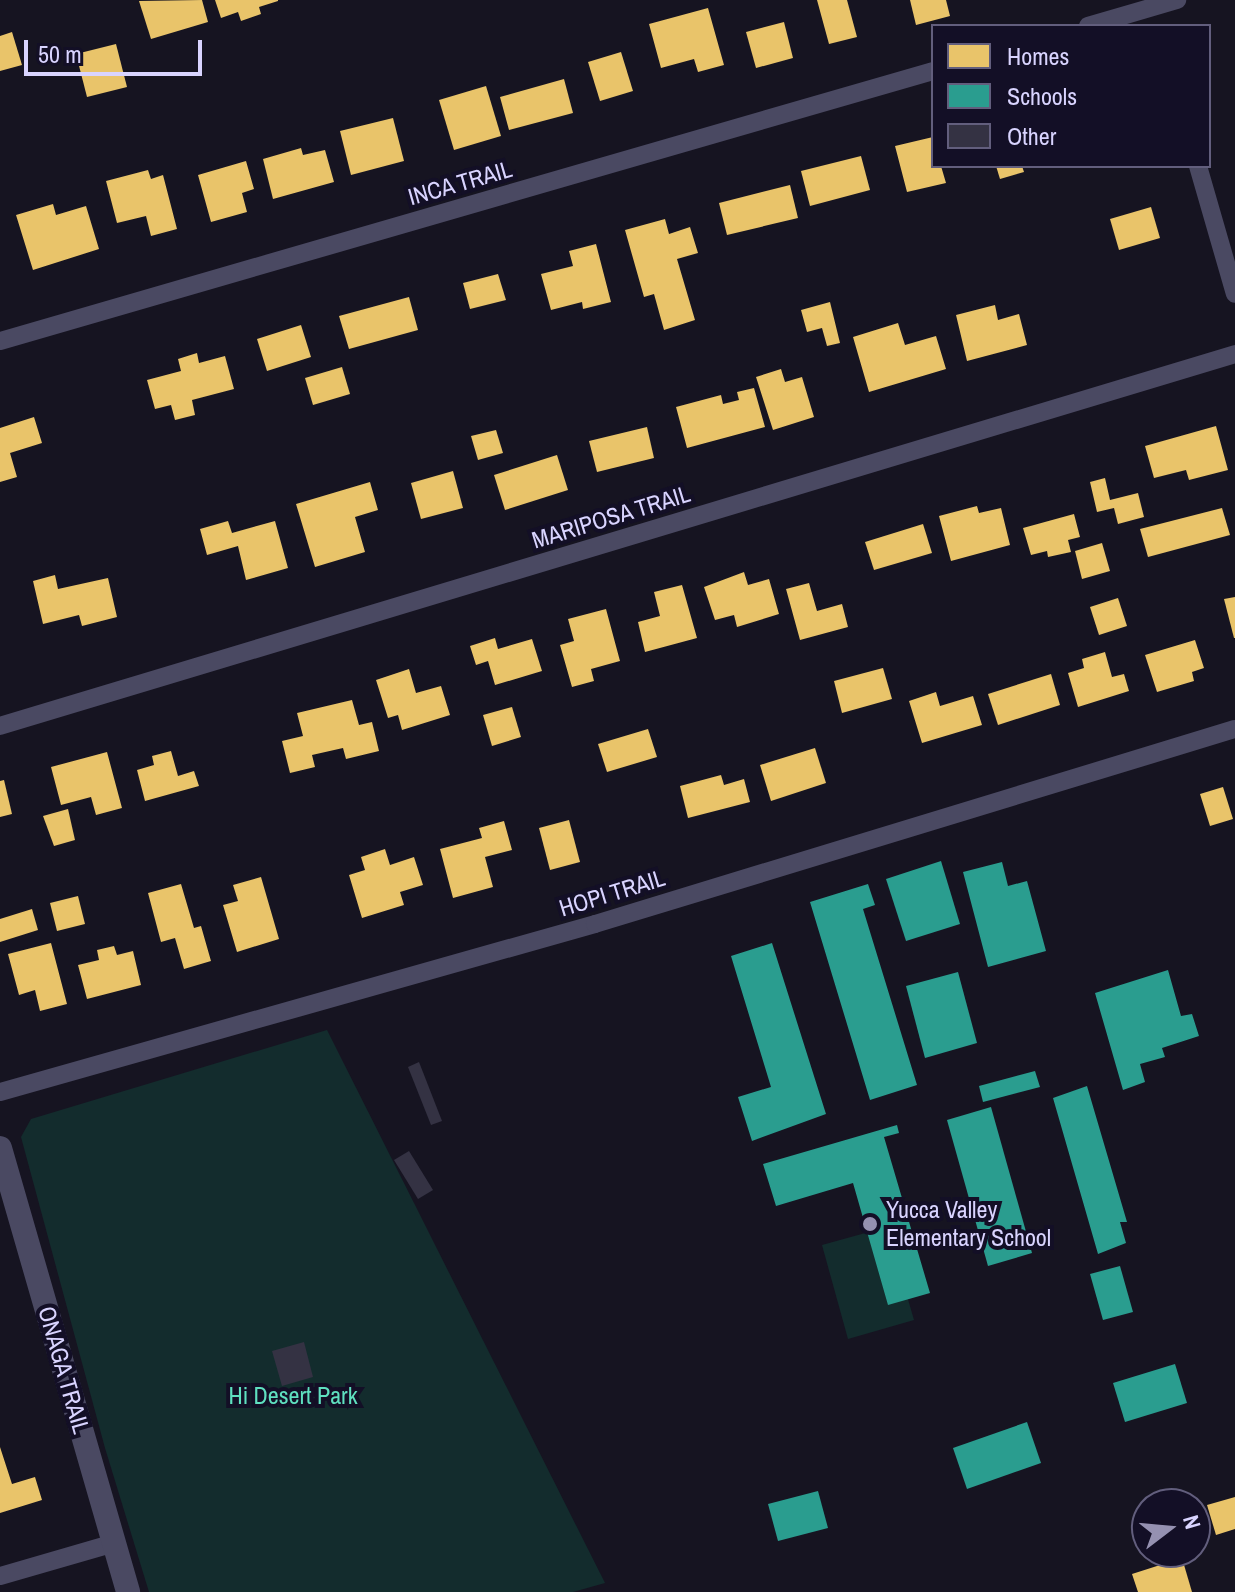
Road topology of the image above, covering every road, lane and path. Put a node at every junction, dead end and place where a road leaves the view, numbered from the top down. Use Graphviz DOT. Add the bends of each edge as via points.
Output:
graph roads {
  1 [pos="1177,0"];
  2 [pos="1152,7"];
  3 [pos="1095,24"];
  4 [pos="1156,24"];
  5 [pos="931,72"];
  6 [pos="1199,168"];
  7 [pos="1235,294"];
  8 [pos="0,341"];
  9 [pos="1235,354"];
  10 [pos="0,726"];
  11 [pos="1235,729"];
  12 [pos="0,1092"];
  13 [pos="0,1148"];
  14 [pos="114,1543"];
  15 [pos="0,1576"];
  16 [pos="128,1592"];
  1 -- 2 [label="street"];
  2 -- 3 [label="street"];
  2 -- 4 [label="street"];
  5 -- 8 [label="street, INCA TRAIL"];
  6 -- 7 [label="street"];
  9 -- 10 [label="street, MARIPOSA TRAIL"];
  11 -- 12 [label="street, HOPI TRAIL" via="595,924"];
  13 -- 14 [label="street, ONAGA TRAIL"];
  14 -- 15 [label="street"];
  14 -- 16 [label="street, ONAGA TRAIL"];
}
